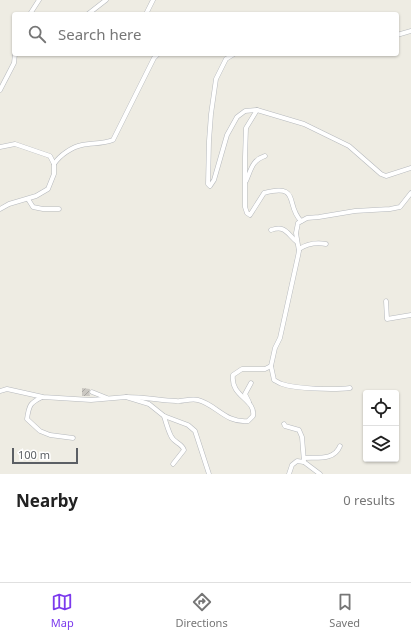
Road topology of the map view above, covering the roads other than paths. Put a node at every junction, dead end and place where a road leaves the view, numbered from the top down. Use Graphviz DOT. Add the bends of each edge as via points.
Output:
graph roads {
  1 [pos="39,0"];
  2 [pos="106,0"];
  3 [pos="153,0"];
  4 [pos="31,12"];
  5 [pos="91,12"];
  6 [pos="147,12"];
  7 [pos="411,31"];
  8 [pos="399,35"];
  9 [pos="15,56"];
  10 [pos="156,56"];
  11 [pos="231,56"];
  12 [pos="0,90"];
  13 [pos="257,110"];
  14 [pos="0,147"];
  15 [pos="265,156"];
  16 [pos="54,164"];
  17 [pos="411,168"];
  18 [pos="245,183"];
  19 [pos="411,193"];
  20 [pos="28,199"];
  21 [pos="0,209"];
  22 [pos="59,209"];
  23 [pos="301,221"];
  24 [pos="271,230"];
  25 [pos="298,243"];
  26 [pos="326,244"];
  27 [pos="299,249"];
  28 [pos="386,301"];
  29 [pos="411,315"];
  30 [pos="271,366"];
  31 [pos="251,382"];
  32 [pos="350,388"];
  33 [pos="0,391"];
  34 [pos="92,392"];
  35 [pos="43,397"];
  36 [pos="126,397"];
  37 [pos="109,398"];
  38 [pos="250,404"];
  39 [pos="164,416"];
  40 [pos="284,424"];
  41 [pos="72,438"];
  42 [pos="340,446"];
  43 [pos="304,460"];
  44 [pos="173,464"];
  45 [pos="209,474"];
  46 [pos="289,474"];
  47 [pos="320,474"];
  1 -- 4 [label="street"];
  2 -- 5 [label="street"];
  3 -- 6 [label="street"];
  7 -- 8 [label="street"];
  9 -- 12 [label="street" via="14,63"];
  10 -- 16 [label="street" via="113,140 81,145 58,157"];
  11 -- 13 [label="street" via="226,59 216,80 210,121 210,186 227,135 237,117 245,111"];
  13 -- 17 [label="street" via="304,124 349,146 386,176"];
  13 -- 18 [label="street" via="246,128"];
  14 -- 16 [label="street" via="15,144 50,156"];
  15 -- 18 [label="street" via="258,158 253,164"];
  16 -- 20 [label="street" via="54,174 48,189"];
  18 -- 23 [label="street" via="247,213 250,215 264,193 282,191 289,193 295,216"];
  19 -- 23 [label="street" via="400,207 355,211"];
  20 -- 21 [label="street"];
  20 -- 22 [label="street" via="33,207"];
  23 -- 25 [label="street" via="298,222 296,233"];
  24 -- 25 [label="street" via="284,229"];
  25 -- 27 [label="street"];
  26 -- 27 [label="street" via="315,243"];
  27 -- 30 [label="street" via="280,338"];
  28 -- 29 [label="street" via="386,319"];
  30 -- 32 [label="street" via="274,380 281,384"];
  30 -- 38 [label="street" via="266,369 242,369 233,375 239,395"];
  31 -- 38 [label="street" via="245,394"];
  33 -- 35 [label="street" via="7,389"];
  34 -- 37 [label="street"];
  35 -- 37 [label="street" via="91,400"];
  35 -- 41 [label="street" via="29,407 27,419 40,432"];
  36 -- 37 [label="street"];
  36 -- 38 [label="street" via="178,402 198,400 227,418 243,422 253,416"];
  36 -- 39 [label="street" via="149,404"];
  39 -- 44 [label="street" via="171,437 180,443 184,450"];
  39 -- 45 [label="street" via="188,425 196,431"];
  40 -- 43 [label="street" via="299,430"];
  42 -- 43 [label="street" via="338,451 327,457"];
  43 -- 46 [label="street" via="292,465"];
  43 -- 47 [label="street"];
}
